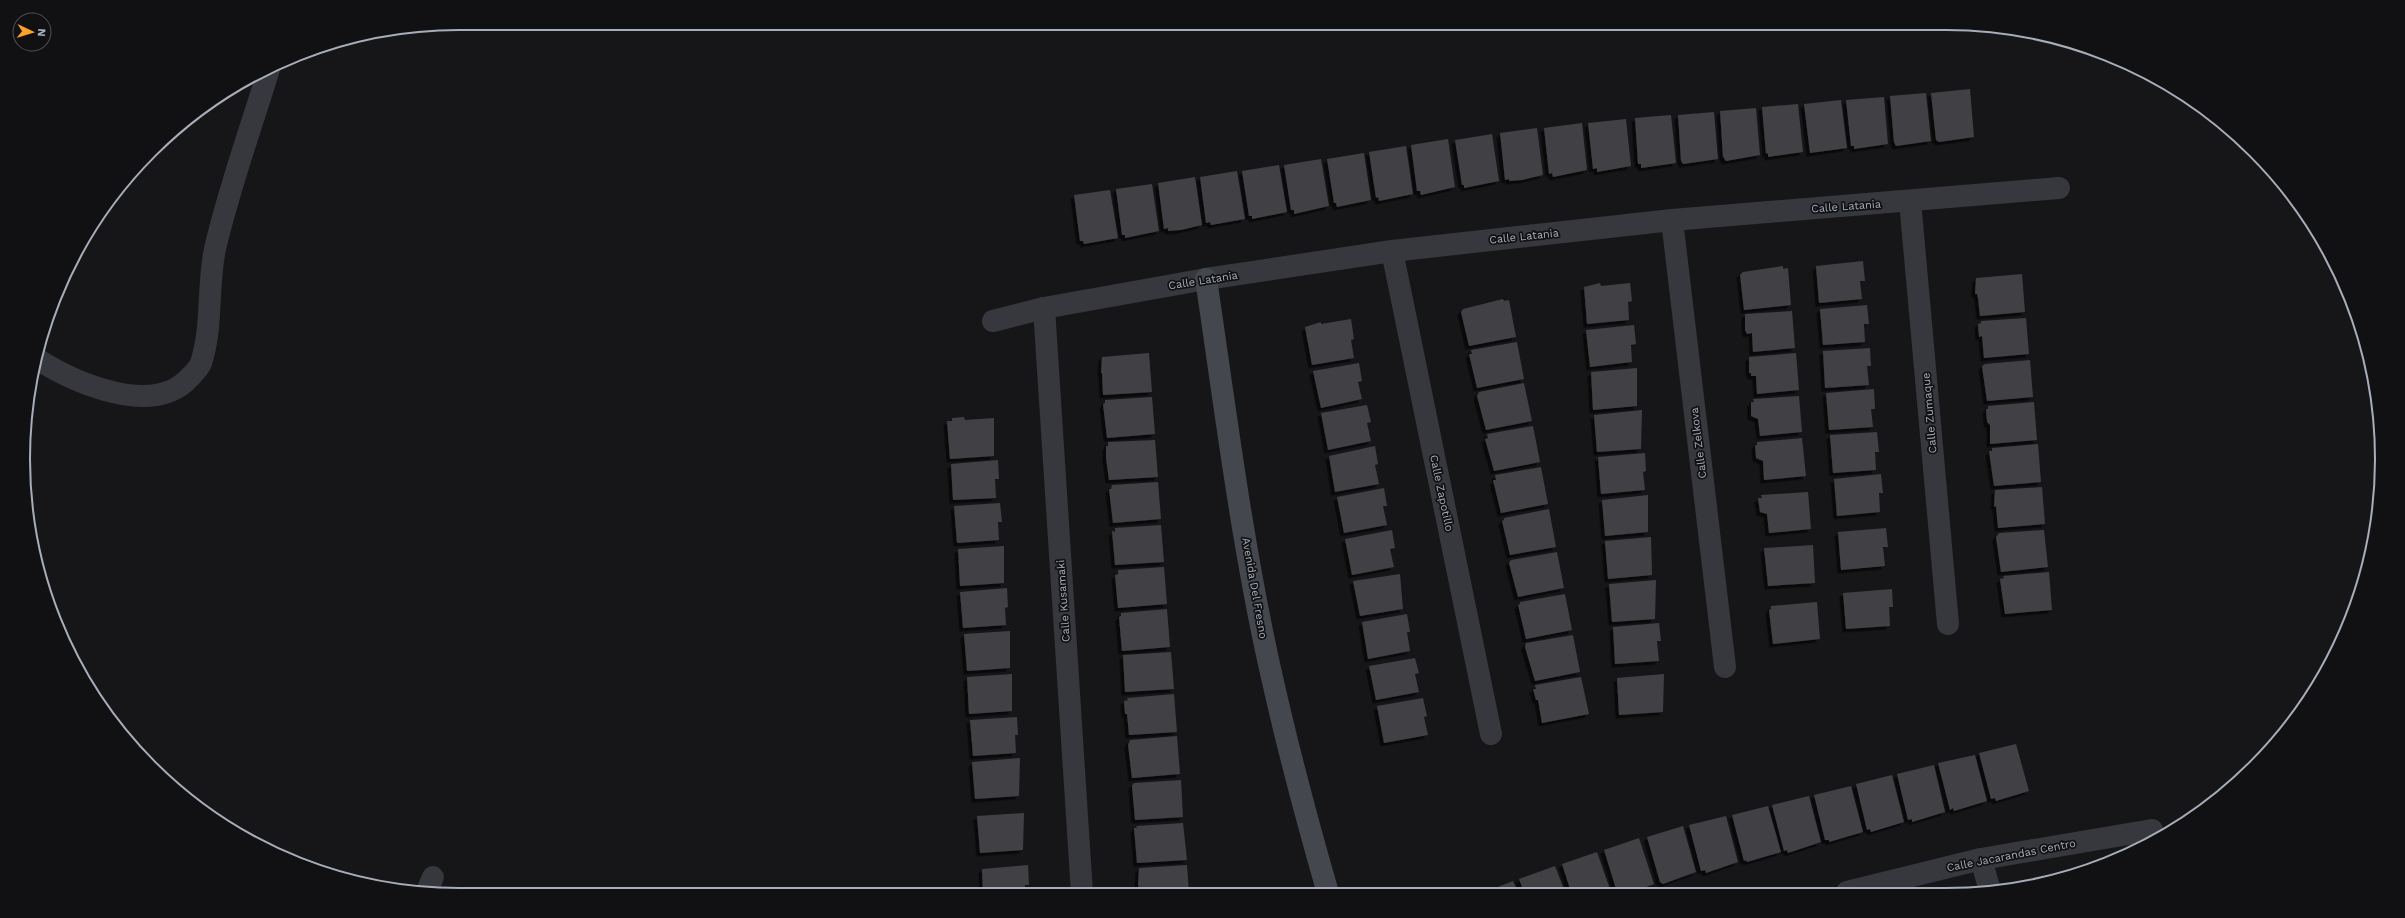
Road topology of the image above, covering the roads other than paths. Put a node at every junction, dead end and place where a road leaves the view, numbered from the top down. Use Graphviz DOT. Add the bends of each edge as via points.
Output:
graph roads {
  1 [pos="267,75"];
  2 [pos="2059,188"];
  3 [pos="1910,201"];
  4 [pos="1672,220"];
  5 [pos="1392,251"];
  6 [pos="1206,279"];
  7 [pos="1044,308"];
  8 [pos="993,321"];
  9 [pos="42,361"];
  10 [pos="1948,624"];
  11 [pos="1725,667"];
  12 [pos="1491,734"];
  13 [pos="2152,830"];
  14 [pos="1981,858"];
  15 [pos="1988,885"];
  16 [pos="1082,888"];
  17 [pos="1327,888"];
  18 [pos="1863,888"];
  1 -- 9 [label="street" via="215,250 209,329 201,365 181,388 163,395 139,396 88,385"];
  2 -- 3 [label="street, Calle Latania"];
  3 -- 4 [label="street, Calle Latania"];
  3 -- 10 [label="street, Calle Zumaque"];
  4 -- 5 [label="street, Calle Latania"];
  4 -- 11 [label="street, Calle Zelkova"];
  5 -- 6 [label="street, Calle Latania"];
  5 -- 12 [label="street, Calle Zapotillo"];
  6 -- 7 [label="street, Calle Latania"];
  6 -- 17 [label="street, Avenida Del Fresno" via="1238,490 1268,663 1302,804"];
  7 -- 8 [label="street, Calle Latania"];
  7 -- 16 [label="street, Calle Kusamaki"];
  13 -- 14 [label="street, Calle Jacarandas Centro"];
  14 -- 15 [label="street"];
  14 -- 18 [label="street, Calle Jacarandas Centro"];
}
